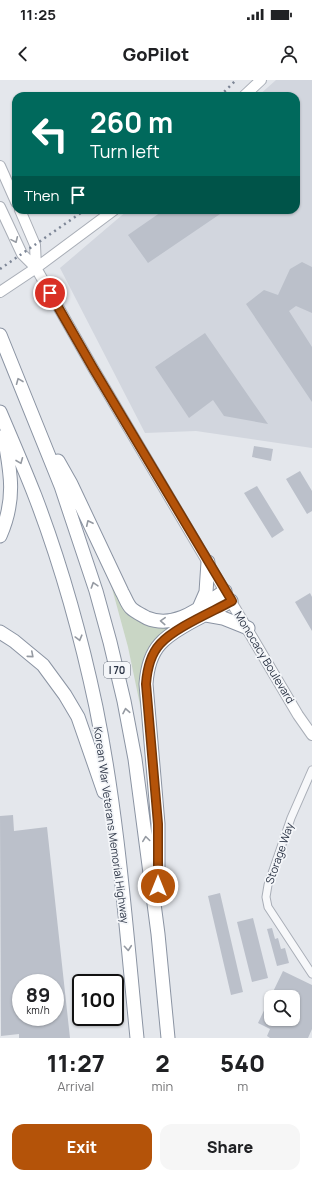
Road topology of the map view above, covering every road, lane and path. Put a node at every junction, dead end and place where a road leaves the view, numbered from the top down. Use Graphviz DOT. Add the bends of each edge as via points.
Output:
graph roads {
  1 [pos="261,80"];
  2 [pos="248,92"];
  3 [pos="0,166"];
  4 [pos="12,193"];
  5 [pos="0,207"];
  6 [pos="22,214"];
  7 [pos="109,214"];
  8 [pos="36,268"];
  9 [pos="0,292"];
  10 [pos="2,339"];
  11 [pos="0,412"];
  12 [pos="0,416"];
  13 [pos="34,417"];
  14 [pos="0,536"];
  15 [pos="208,562"];
  16 [pos="228,596"];
  17 [pos="202,612"];
  18 [pos="248,628"];
  19 [pos="0,632"];
  20 [pos="312,735"];
  21 [pos="312,770"];
  22 [pos="115,826"];
  23 [pos="158,934"];
  24 [pos="312,974"];
  25 [pos="137,1038"];
  26 [pos="168,1038"];
  1 -- 2 [label="main road"];
  3 -- 4 [label="main road"];
  5 -- 8 [label="main road, Monocacy Boulevard, one-way" via="22,254"];
  6 -- 8 [label="main road, Monocacy Boulevard" via="35,245"];
  7 -- 8 [label="main road"];
  8 -- 9 [label="main road"];
  8 -- 15 [label="main road, Monocacy Boulevard"];
  13 -- 10 [label="highway, I 70, one-way"];
  11 -- 22 [label="highway, Korean War Veterans Memorial Highway / I 70, one-way" via="37,503 71,606 96,707"];
  12 -- 14 [label="highway" via="12,483 8,512"];
  17 -- 13 [label="highway, one-way" via="162,622 151,620 131,608 71,484"];
  23 -- 13 [label="highway, I 70, one-way" via="135,759 110,642 77,533"];
  15 -- 16 [label="main road, Monocacy Boulevard"];
  15 -- 17 [label="highway"];
  16 -- 17 [label="highway"];
  16 -- 18 [label="main road, Monocacy Boulevard"];
  17 -- 18 [label="highway"];
  17 -- 23 [label="highway" via="159,645 147,673 158,824"];
  18 -- 20 [label="main road, Monocacy Boulevard"];
  19 -- 22 [label="highway, one-way" via="43,665 65,695 78,717 93,756"];
  21 -- 24 [label="street, Storage Way" via="291,818 266,897 268,906"];
  22 -- 25 [label="highway, Korean War Veterans Memorial Highway / I 70, one-way"];
  23 -- 26 [label="highway, I 70"];
}
